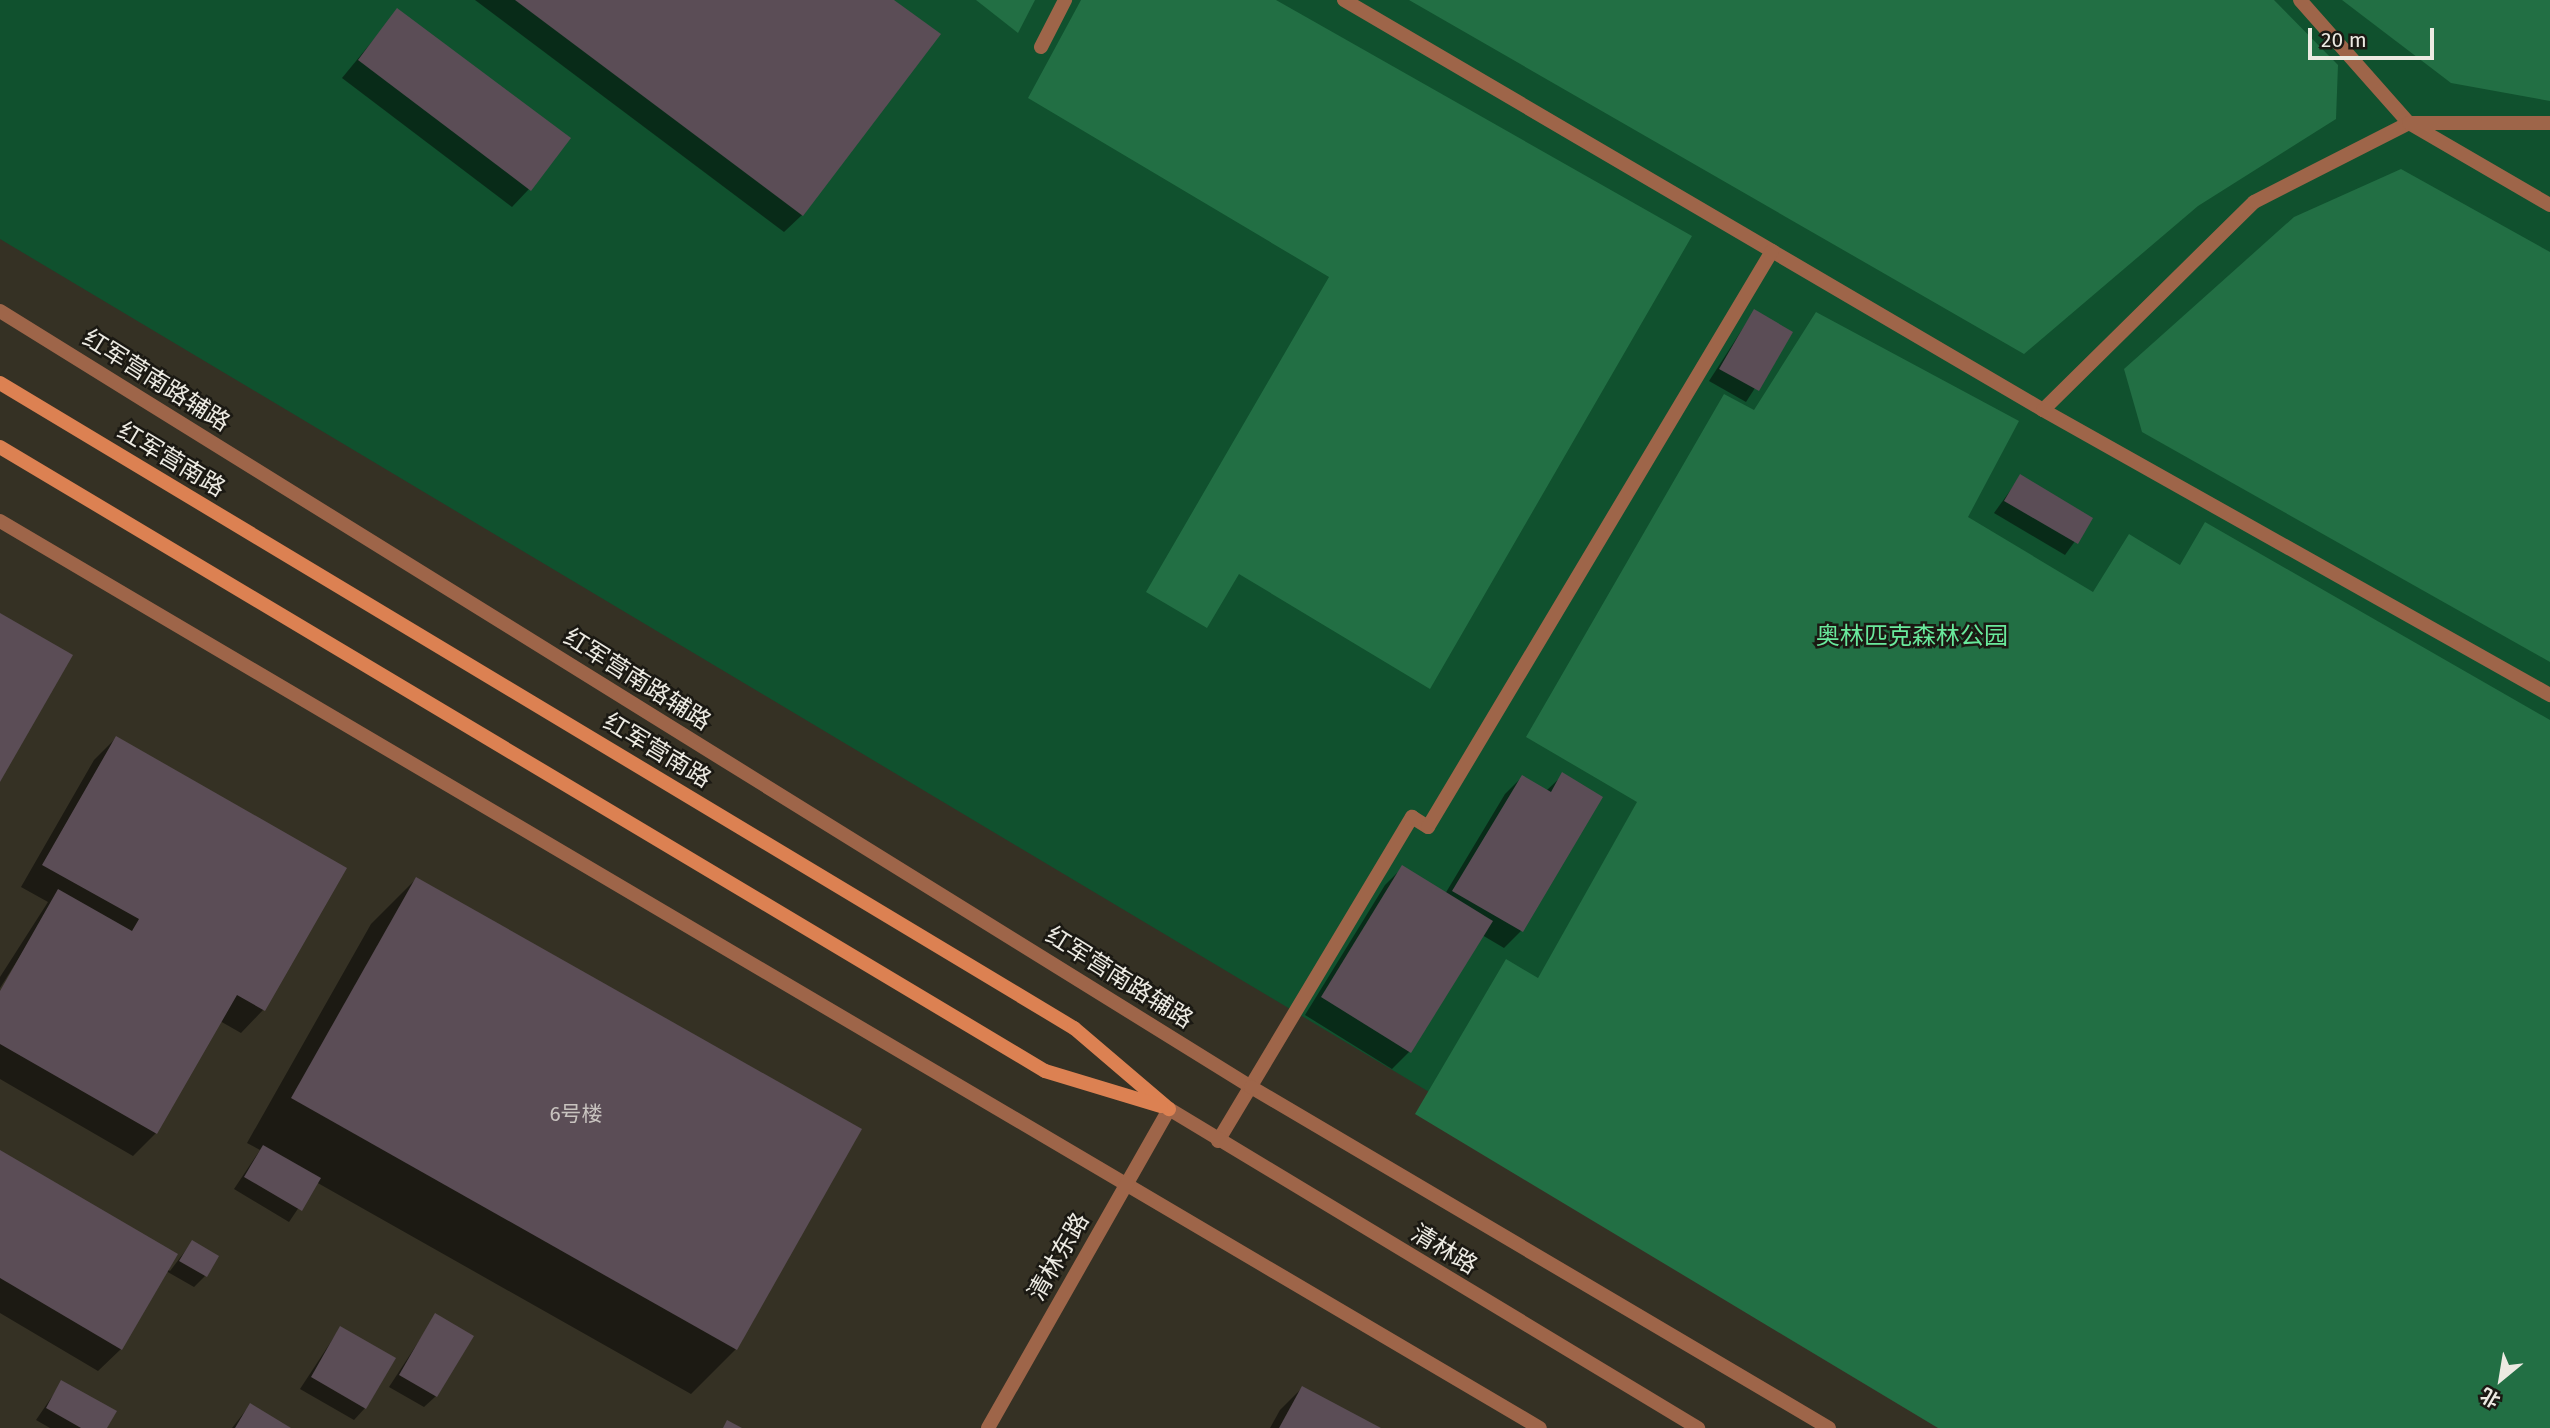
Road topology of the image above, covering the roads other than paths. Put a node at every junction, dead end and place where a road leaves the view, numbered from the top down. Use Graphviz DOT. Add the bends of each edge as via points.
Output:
graph roads {
  1 [pos="1066,0"];
  2 [pos="1344,0"];
  3 [pos="2300,0"];
  4 [pos="1041,47"];
  5 [pos="2409,123"];
  6 [pos="2550,123"];
  7 [pos="2550,205"];
  8 [pos="1772,251"];
  9 [pos="0,311"];
  10 [pos="0,383"];
  11 [pos="2043,410"];
  12 [pos="4,450"];
  13 [pos="0,521"];
  14 [pos="2550,695"];
  15 [pos="1251,1087"];
  16 [pos="1169,1109"];
  17 [pos="1218,1141"];
  18 [pos="1126,1185"];
  19 [pos="988,1428"];
  20 [pos="1540,1428"];
  21 [pos="1698,1428"];
  22 [pos="1829,1428"];
  1 -- 4 [label="street"];
  2 -- 8 [label="street"];
  3 -- 5 [label="street"];
  5 -- 6 [label="street"];
  5 -- 7 [label="street"];
  5 -- 11 [label="street" via="2254,202"];
  8 -- 11 [label="street"];
  8 -- 15 [label="street" via="1429,827 1412,817"];
  9 -- 15 [label="street, 红军营南路辅路"];
  10 -- 16 [label="main road, 红军营南路" via="1074,1028"];
  11 -- 14 [label="street"];
  12 -- 16 [label="main road" via="1045,1071"];
  13 -- 18 [label="street"];
  15 -- 17 [label="street"];
  15 -- 22 [label="street, 红军营南路辅路"];
  16 -- 17 [label="street, 清林路"];
  16 -- 18 [label="street, 清林东路"];
  17 -- 21 [label="street, 清林路"];
  18 -- 19 [label="street, 清林东路"];
  18 -- 20 [label="street"];
}
